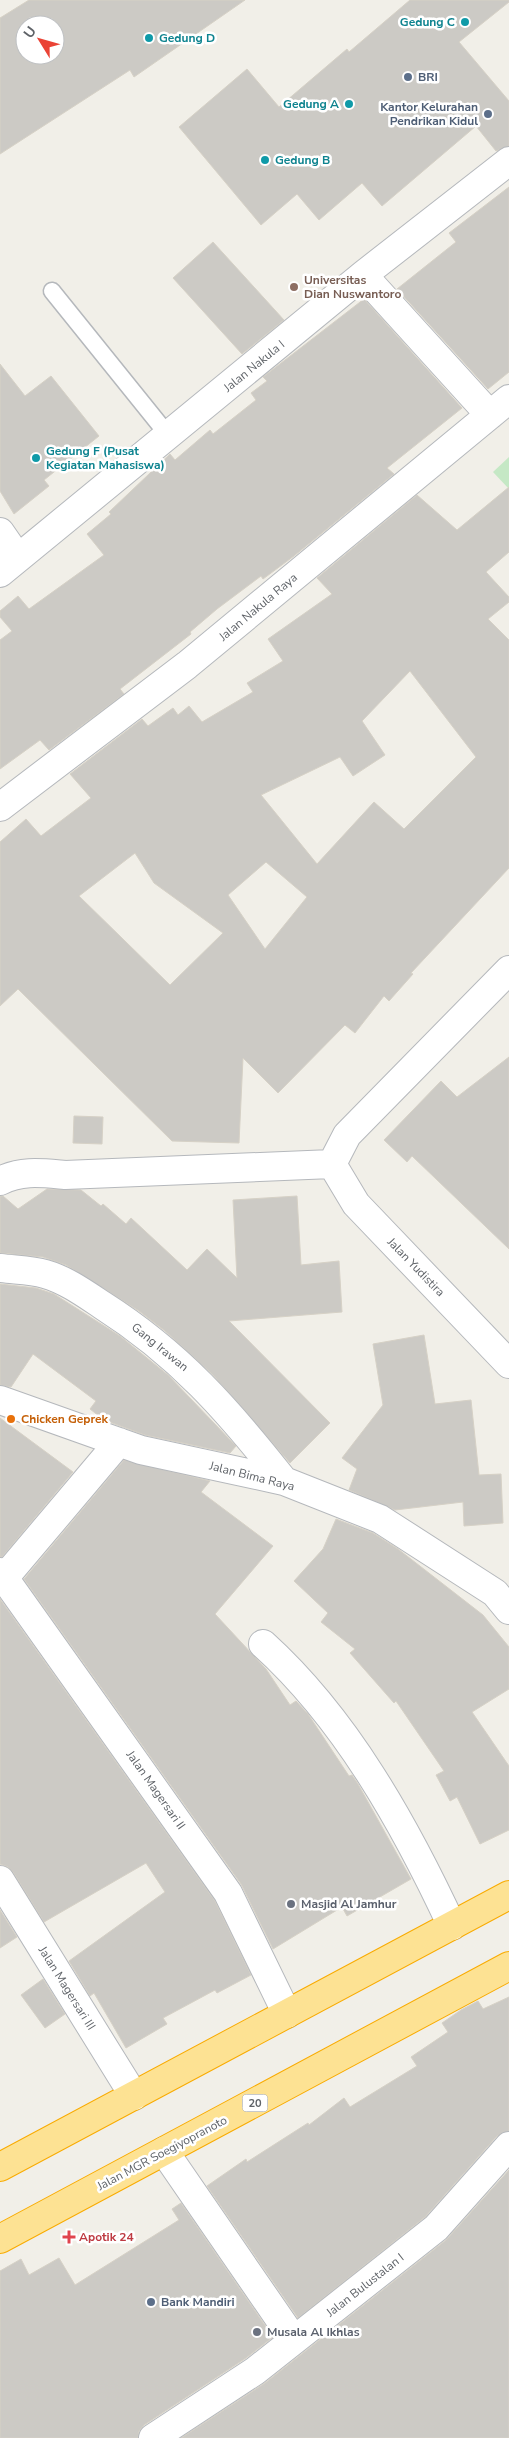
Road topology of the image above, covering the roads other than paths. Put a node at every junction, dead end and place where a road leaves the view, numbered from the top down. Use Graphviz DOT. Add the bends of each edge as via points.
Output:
graph roads {
  1 [pos="509,161"];
  2 [pos="363,275"];
  3 [pos="52,291"];
  4 [pos="500,407"];
  5 [pos="168,435"];
  6 [pos="0,532"];
  7 [pos="9,566"];
  8 [pos="0,807"];
  9 [pos="509,970"];
  10 [pos="332,1164"];
  11 [pos="0,1181"];
  12 [pos="0,1268"];
  13 [pos="509,1364"];
  14 [pos="0,1400"];
  15 [pos="119,1442"];
  16 [pos="284,1481"];
  17 [pos="2,1575"];
  18 [pos="509,1610"];
  19 [pos="263,1644"];
  20 [pos="0,1880"];
  21 [pos="509,1895"];
  22 [pos="452,1926"];
  23 [pos="509,1966"];
  24 [pos="287,2014"];
  25 [pos="134,2096"];
  26 [pos="509,2146"];
  27 [pos="164,2151"];
  28 [pos="0,2167"];
  29 [pos="0,2240"];
  30 [pos="294,2340"];
  31 [pos="153,2438"];
  1 -- 2 [label="street, Jalan Nakula I"];
  2 -- 4 [label="street"];
  2 -- 5 [label="street, Jalan Nakula I"];
  3 -- 5 [label="lane"];
  4 -- 8 [label="street, Jalan Nakula Raya" via="187,665"];
  5 -- 7 [label="street, Jalan Nakula I"];
  6 -- 7 [label="street"];
  9 -- 10 [label="street" via="347,1135"];
  10 -- 11 [label="street" via="65,1175 19,1173"];
  10 -- 13 [label="street, Jalan Yudistira" via="356,1204"];
  12 -- 16 [label="street, Gang Irawan" via="44,1274 68,1283 137,1327 204,1386"];
  14 -- 15 [label="street, Jalan Bima Raya"];
  15 -- 16 [label="street, Jalan Bima Raya" via="141,1450"];
  15 -- 17 [label="street, Jalan Magersari II"];
  16 -- 18 [label="street, Jalan Bima Raya" via="380,1519 495,1593"];
  17 -- 24 [label="street, Jalan Magersari II" via="228,1893"];
  19 -- 22 [label="street" via="306,1686 344,1736 432,1882"];
  20 -- 25 [label="street, Jalan Magersari III"];
  21 -- 22 [label="highway"];
  22 -- 24 [label="highway"];
  23 -- 27 [label="highway, Jalan MGR Soegiyopranoto / 20"];
  24 -- 25 [label="highway"];
  25 -- 28 [label="highway"];
  26 -- 30 [label="street, Jalan Bulustalan I" via="436,2228"];
  27 -- 29 [label="highway, Jalan MGR Soegiyopranoto / 20"];
  27 -- 30 [label="street"];
  30 -- 31 [label="street, Jalan Bulustalan I"];
}
